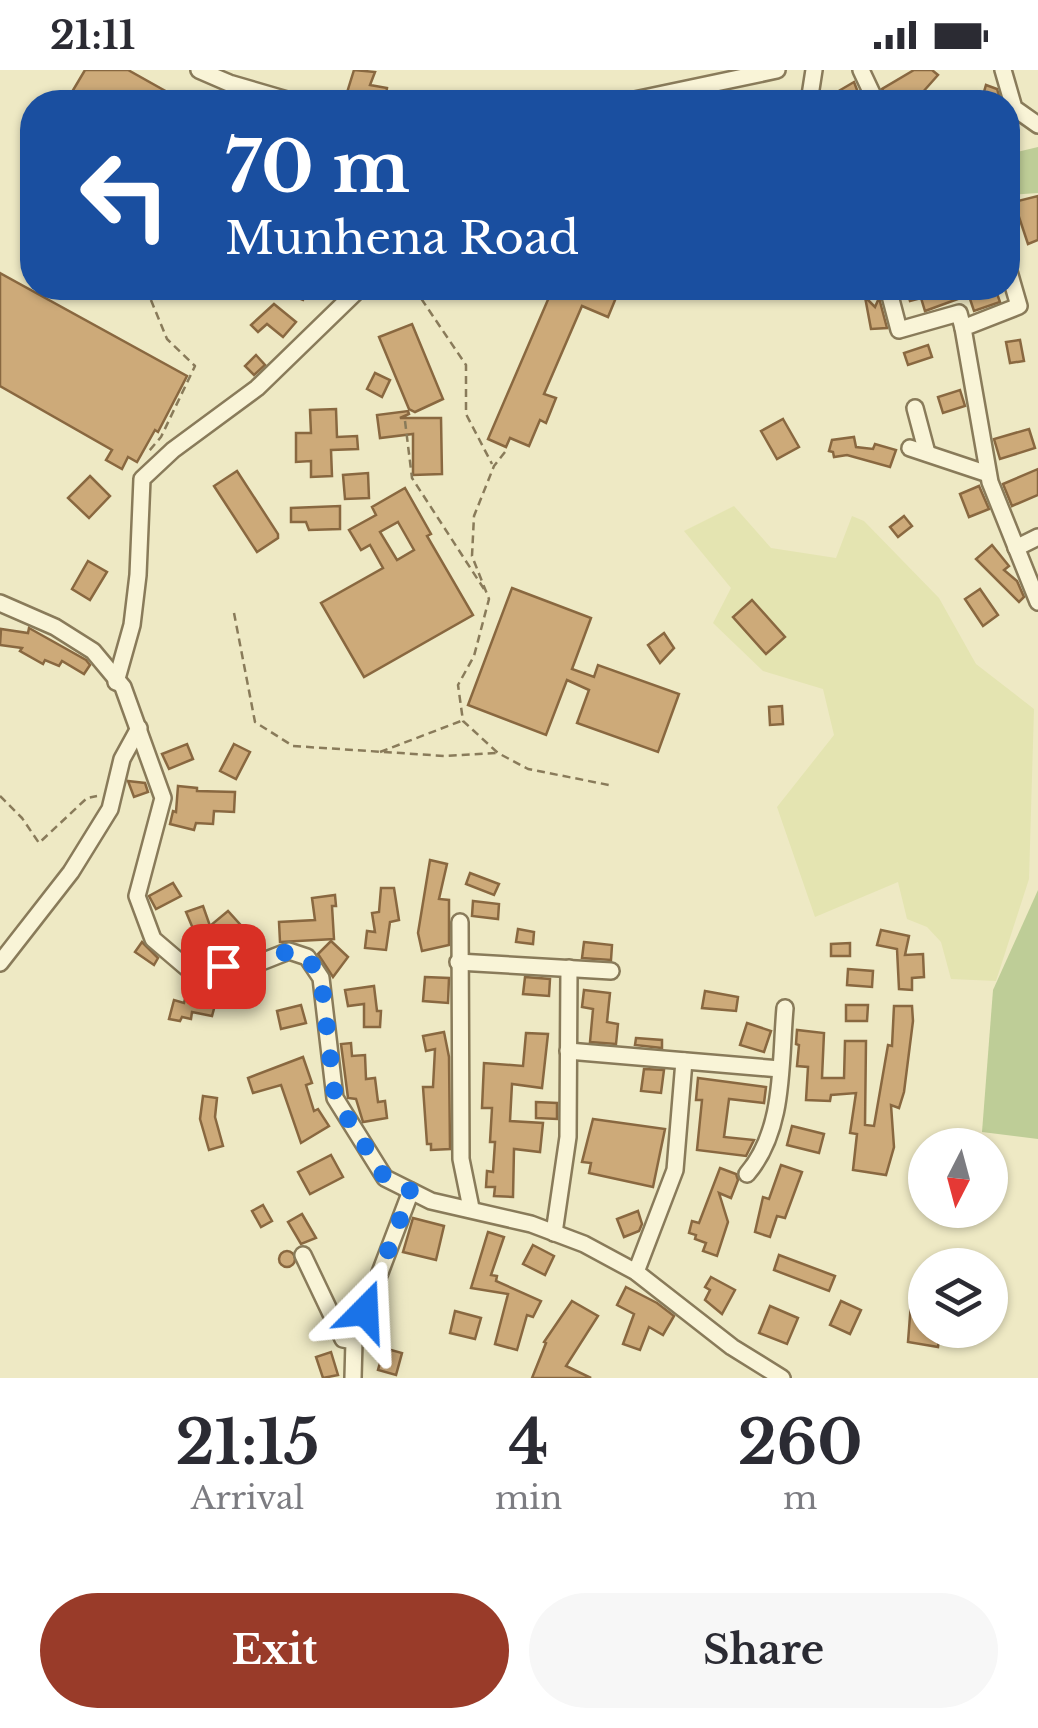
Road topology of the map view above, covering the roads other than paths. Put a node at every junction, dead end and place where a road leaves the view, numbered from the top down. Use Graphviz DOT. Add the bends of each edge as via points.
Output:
graph roads {
  1 [pos="200,70"];
  2 [pos="777,70"];
  3 [pos="253,90"];
  4 [pos="682,90"];
  5 [pos="348,300"];
  6 [pos="891,300"];
  7 [pos="1017,300"];
  8 [pos="963,328"];
  9 [pos="914,408"];
  10 [pos="910,448"];
  11 [pos="927,454"];
  12 [pos="988,474"];
  13 [pos="1038,538"];
  14 [pos="1016,548"];
  15 [pos="1038,602"];
  16 [pos="0,603"];
  17 [pos="116,682"];
  18 [pos="139,728"];
  19 [pos="460,922"];
  20 [pos="458,962"];
  21 [pos="0,963"];
  22 [pos="569,968"];
  23 [pos="611,971"];
  24 [pos="785,1008"];
  25 [pos="568,1051"];
  26 [pos="684,1061"];
  27 [pos="780,1068"];
  28 [pos="747,1174"];
  29 [pos="411,1191"];
  30 [pos="471,1208"];
  31 [pos="554,1233"];
  32 [pos="303,1255"];
  33 [pos="636,1272"];
  34 [pos="354,1341"];
  35 [pos="353,1378"];
  36 [pos="782,1378"];
  1 -- 3 [label="street"];
  2 -- 4 [label="street"];
  5 -- 17 [label="street" via="257,388 142,479 132,625"];
  6 -- 8 [label="street" via="898,330 959,312"];
  7 -- 8 [label="street" via="1019,306"];
  8 -- 12 [label="street"];
  9 -- 11 [label="street"];
  10 -- 11 [label="street"];
  11 -- 12 [label="street"];
  12 -- 14 [label="street"];
  13 -- 14 [label="street"];
  14 -- 15 [label="street"];
  16 -- 17 [label="street" via="93,651"];
  17 -- 18 [label="street"];
  18 -- 21 [label="street" via="122,758 110,809"];
  18 -- 29 [label="street" via="163,798 136,896 152,938 188,968 246,968 289,951 307,957 321,978 335,1098 385,1178"];
  19 -- 20 [label="street"];
  20 -- 22 [label="street"];
  20 -- 30 [label="street" via="461,1158"];
  22 -- 23 [label="street"];
  22 -- 25 [label="street"];
  24 -- 27 [label="street"];
  25 -- 26 [label="street"];
  25 -- 31 [label="street" via="568,1136"];
  26 -- 27 [label="street"];
  26 -- 33 [label="street" via="676,1170"];
  27 -- 28 [label="street" via="770,1133"];
  29 -- 30 [label="street"];
  29 -- 34 [label="street"];
  30 -- 31 [label="street"];
  31 -- 33 [label="street"];
  32 -- 34 [label="street" via="343,1339"];
  33 -- 36 [label="street"];
  34 -- 35 [label="street"];
}
